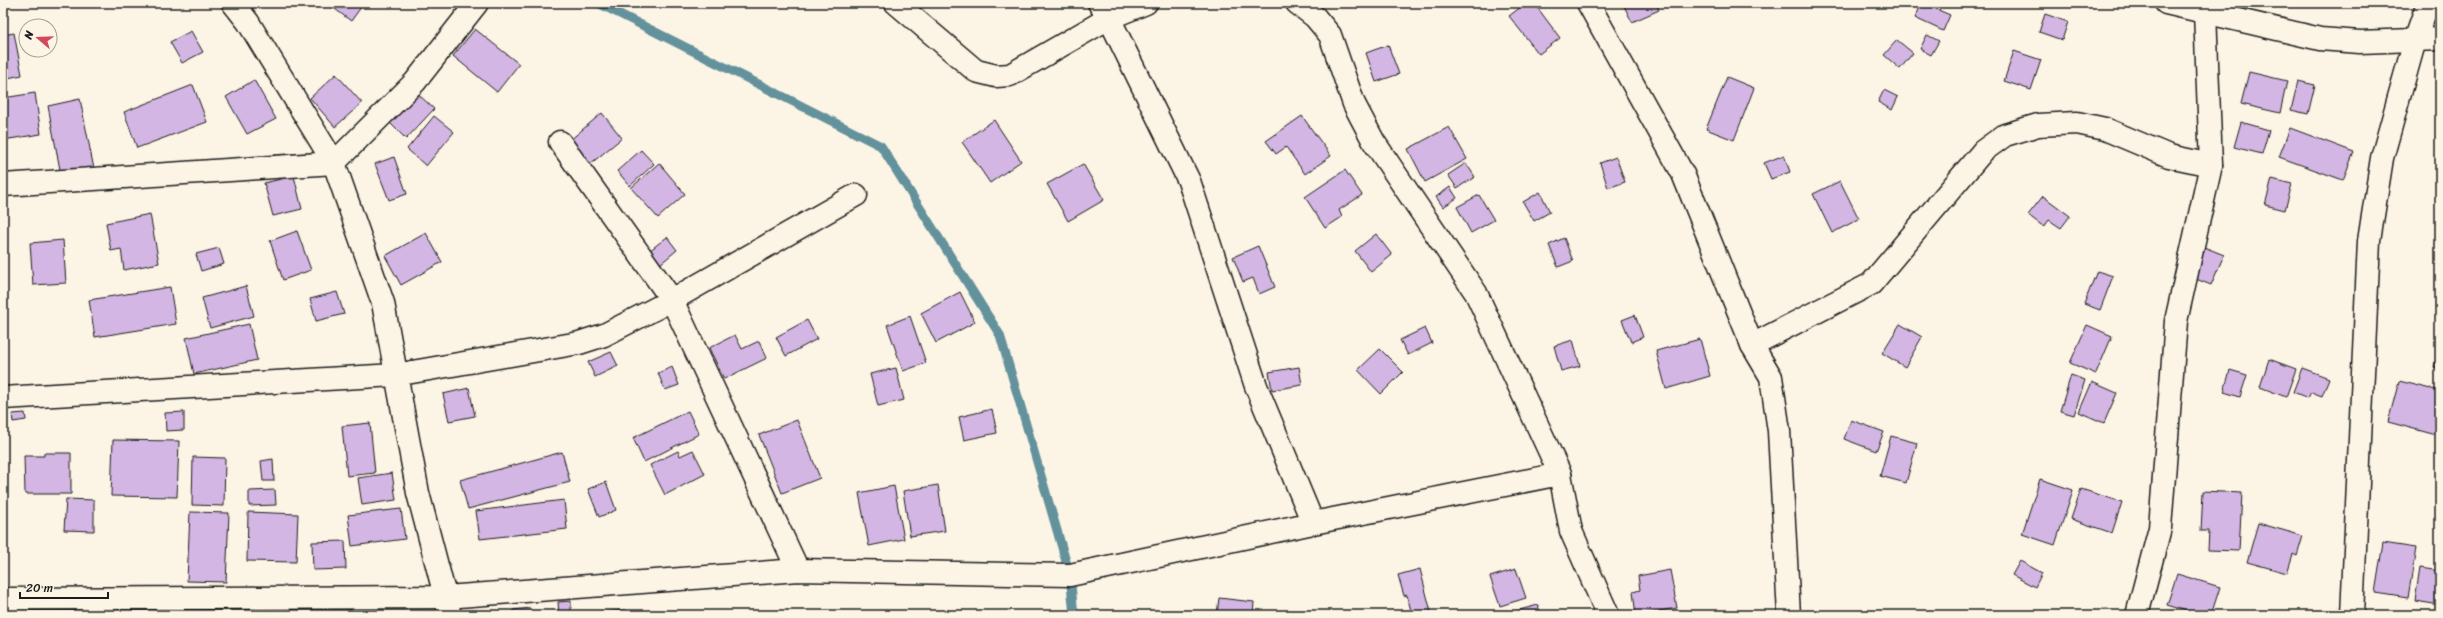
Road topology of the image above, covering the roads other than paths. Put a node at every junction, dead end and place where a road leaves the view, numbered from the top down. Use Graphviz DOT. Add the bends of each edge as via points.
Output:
graph roads {
  1 [pos="233,3"];
  2 [pos="477,3"];
  3 [pos="896,3"];
  4 [pos="1146,3"];
  5 [pos="1297,3"];
  6 [pos="1588,3"];
  7 [pos="2166,3"];
  8 [pos="2428,3"];
  9 [pos="2207,8"];
  10 [pos="1104,11"];
  11 [pos="2440,39"];
  12 [pos="2415,40"];
  13 [pos="560,142"];
  14 [pos="334,163"];
  15 [pos="2211,165"];
  16 [pos="3,184"];
  17 [pos="856,195"];
  18 [pos="672,300"];
  19 [pos="1752,345"];
  20 [pos="395,375"];
  21 [pos="3,398"];
  22 [pos="1560,474"];
  23 [pos="1312,523"];
  24 [pos="798,570"];
  25 [pos="3,599"];
  26 [pos="448,606"];
  27 [pos="1608,615"];
  28 [pos="1789,615"];
  29 [pos="2137,615"];
  30 [pos="2352,615"];
  1 -- 14 [label="street" via="248,22"];
  2 -- 14 [label="street" via="415,82"];
  3 -- 10 [label="street" via="976,71 996,76 1010,75"];
  4 -- 10 [label="street"];
  5 -- 22 [label="street" via="1330,35 1354,104 1374,142 1476,293"];
  6 -- 19 [label="street" via="1683,174"];
  7 -- 9 [label="street"];
  8 -- 12 [label="street"];
  9 -- 12 [label="street" via="2320,39 2360,42"];
  9 -- 15 [label="street"];
  10 -- 23 [label="street" via="1189,182 1256,386"];
  11 -- 12 [label="street"];
  12 -- 30 [label="street" via="2382,158 2369,241"];
  13 -- 18 [label="street"];
  14 -- 16 [label="street"];
  14 -- 20 [label="street" via="383,303"];
  15 -- 19 [label="street" via="2169,156 2087,124 2038,125 2005,135 1983,151 1871,284"];
  15 -- 29 [label="street" via="2176,321 2160,528"];
  17 -- 18 [label="street"];
  18 -- 20 [label="street" via="604,336 579,343"];
  18 -- 24 [label="street"];
  19 -- 28 [label="street" via="1771,377 1779,431"];
  20 -- 21 [label="street"];
  20 -- 26 [label="street" via="418,493"];
  22 -- 23 [label="street"];
  22 -- 27 [label="street" via="1571,531"];
  23 -- 24 [label="street" via="1070,575"];
  24 -- 26 [label="street"];
  25 -- 26 [label="street"];
}
